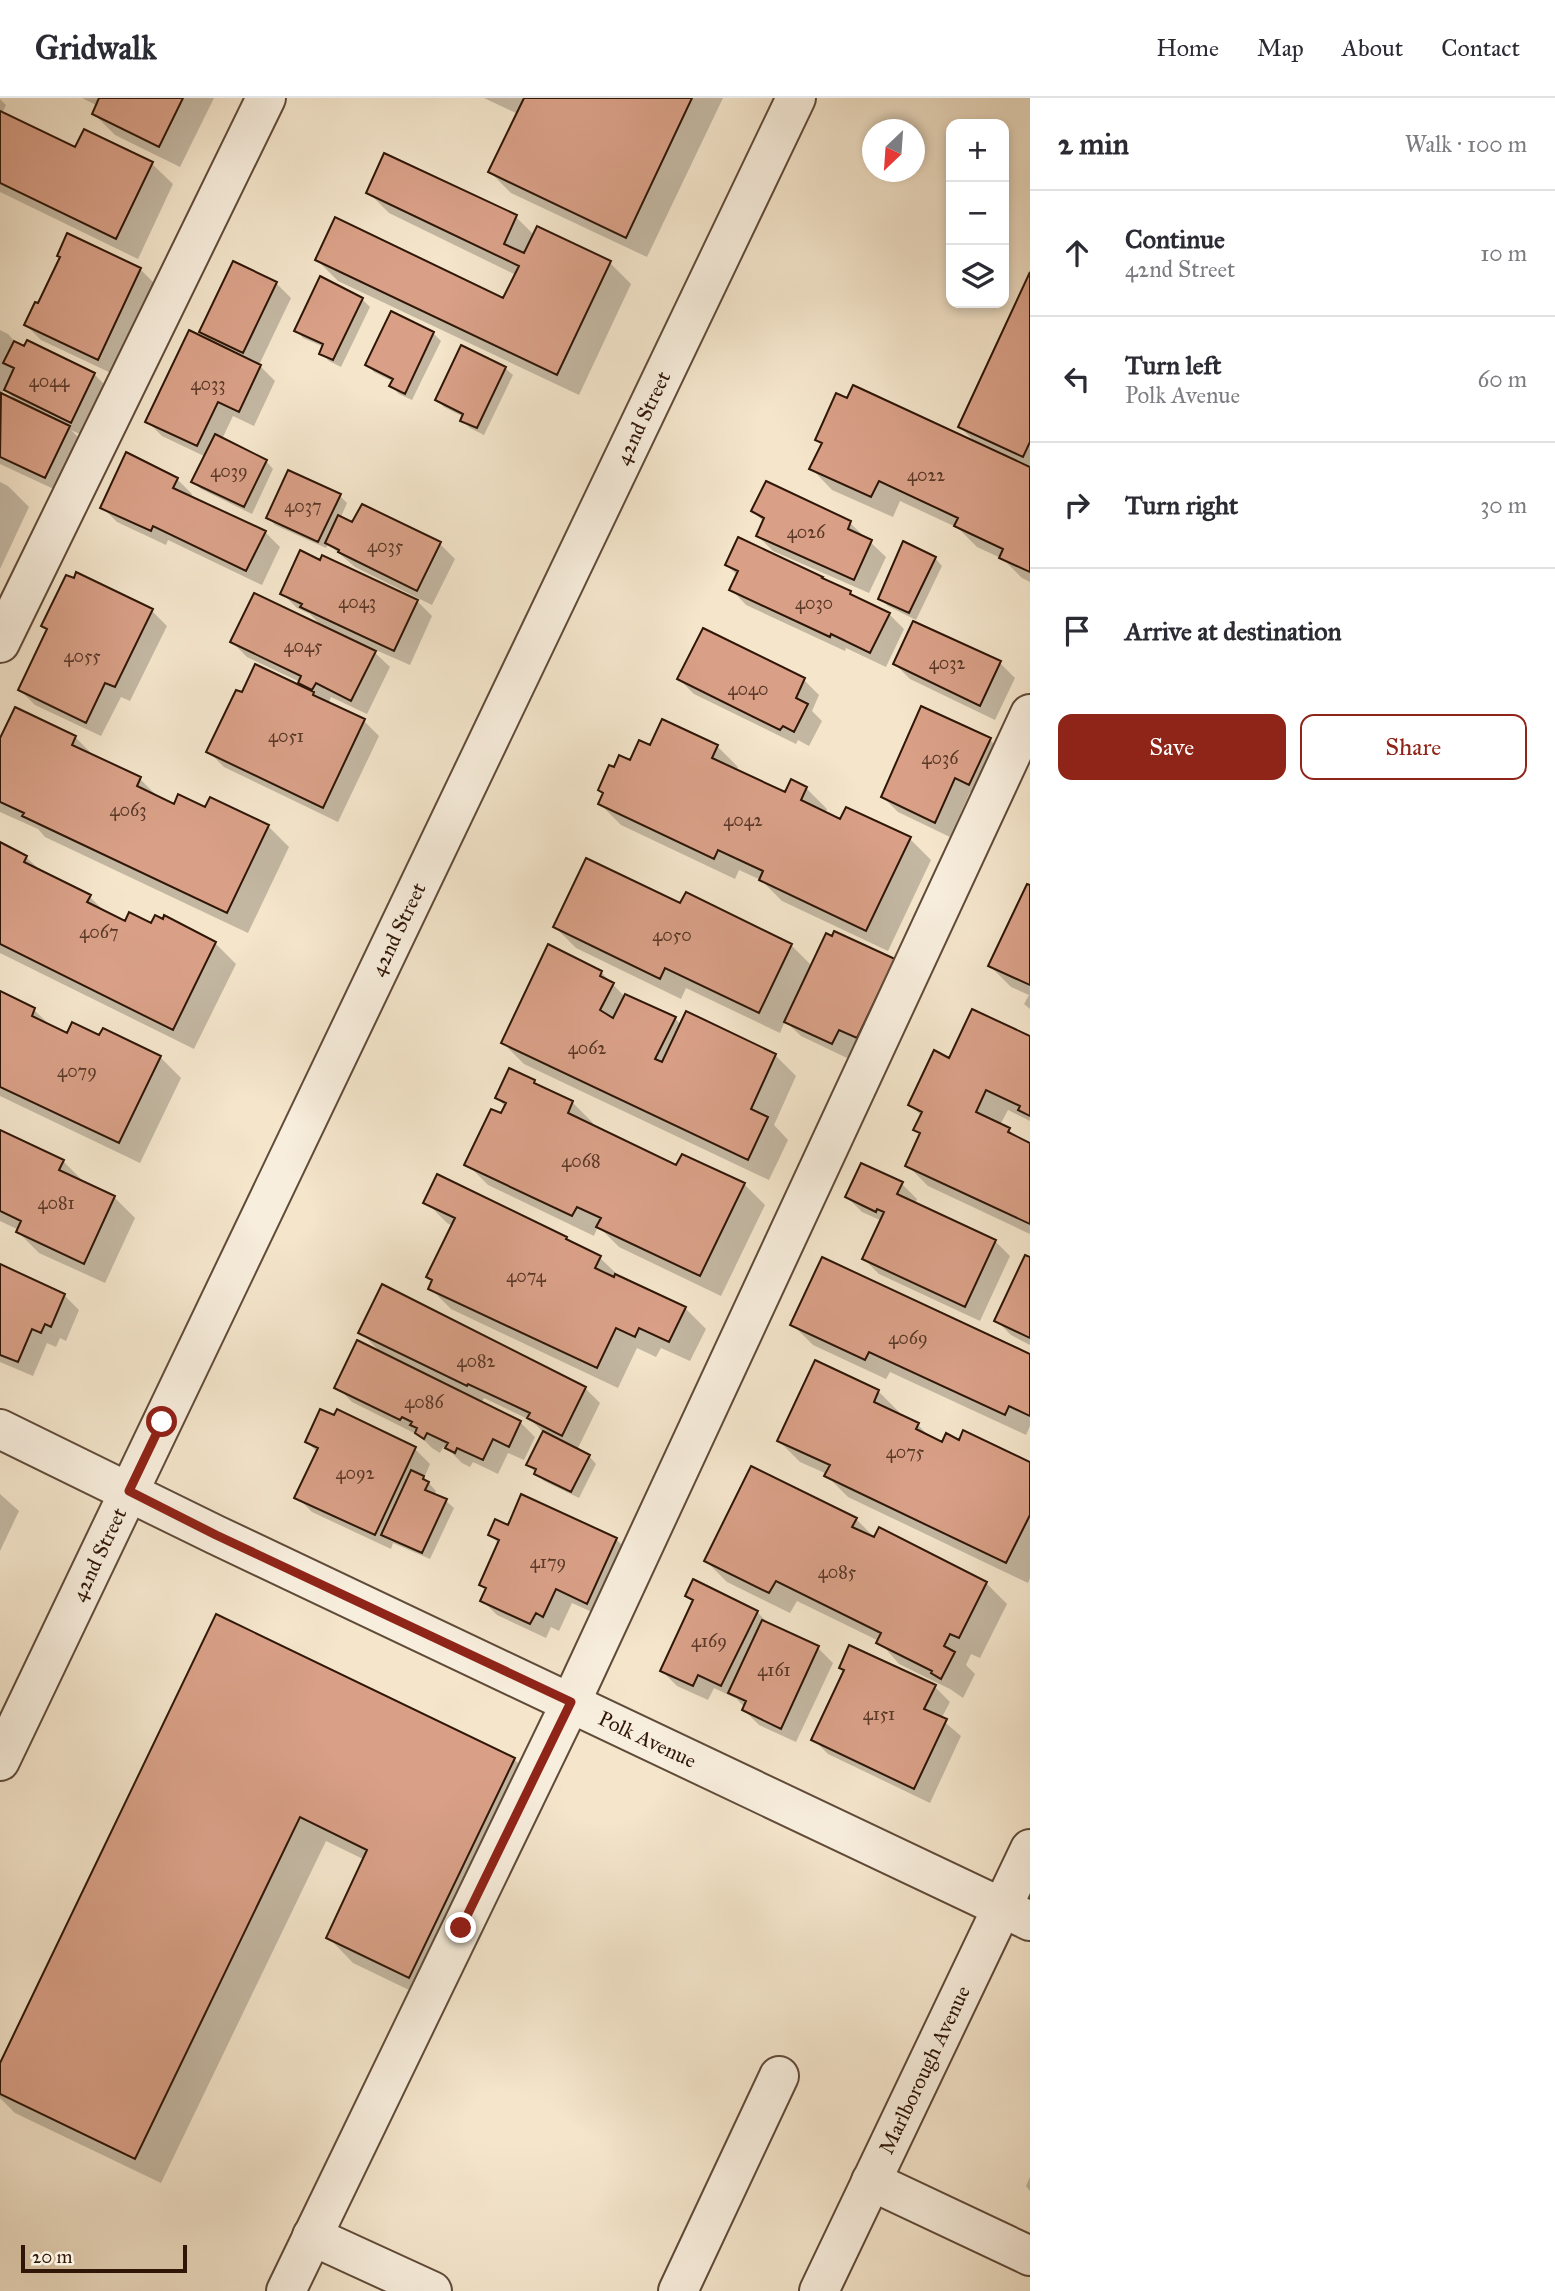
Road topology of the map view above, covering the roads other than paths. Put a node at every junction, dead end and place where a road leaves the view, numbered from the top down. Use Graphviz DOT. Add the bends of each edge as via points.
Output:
graph roads {
  1 [pos="266,98"];
  2 [pos="796,98"];
  3 [pos="0,643"];
  4 [pos="1030,714"];
  5 [pos="0,1429"];
  6 [pos="129,1491"];
  7 [pos="571,1702"];
  8 [pos="0,1761"];
  9 [pos="1030,1849"];
  10 [pos="1016,1914"];
  11 [pos="779,2076"];
  12 [pos="871,2181"];
  13 [pos="313,2236"];
  14 [pos="1030,2256"];
  15 [pos="286,2291"];
  16 [pos="432,2291"];
  17 [pos="678,2291"];
  18 [pos="819,2291"];
  1 -- 3 [label="street"];
  2 -- 6 [label="street, 42nd Street"];
  4 -- 7 [label="street"];
  5 -- 6 [label="street, Polk Avenue"];
  6 -- 7 [label="street, Polk Avenue"];
  6 -- 8 [label="street, 42nd Street"];
  7 -- 10 [label="street, Polk Avenue"];
  7 -- 13 [label="street"];
  9 -- 10 [label="street, Marlborough Avenue"];
  10 -- 12 [label="street, Marlborough Avenue"];
  11 -- 17 [label="street"];
  12 -- 14 [label="street"];
  12 -- 18 [label="street, Marlborough Avenue"];
  13 -- 15 [label="street"];
  13 -- 16 [label="street"];
}
